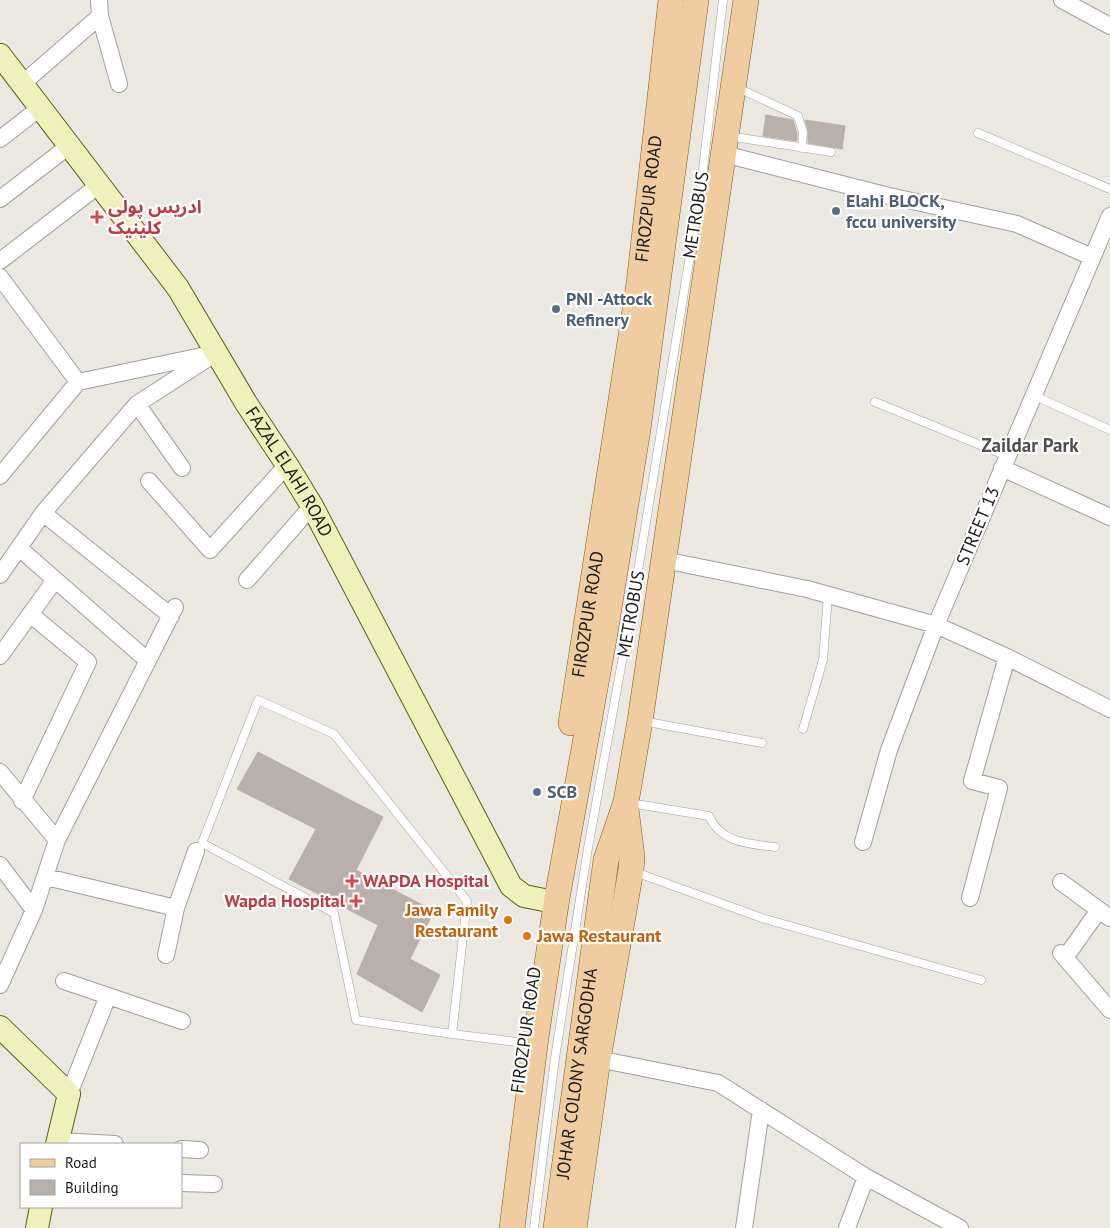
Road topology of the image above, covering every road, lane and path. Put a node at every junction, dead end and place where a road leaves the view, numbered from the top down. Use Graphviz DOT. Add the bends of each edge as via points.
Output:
graph roads {
  1 [pos="671,0"];
  2 [pos="696,0"];
  3 [pos="723,0"];
  4 [pos="746,0"];
  5 [pos="1072,2"];
  6 [pos="99,8"];
  7 [pos="1110,26"];
  8 [pos="0,55"];
  9 [pos="22,84"];
  10 [pos="119,84"];
  11 [pos="733,87"];
  12 [pos="40,108"];
  13 [pos="978,133"];
  14 [pos="0,139"];
  15 [pos="725,145"];
  16 [pos="69,146"];
  17 [pos="802,148"];
  18 [pos="830,152"];
  19 [pos="99,185"];
  20 [pos="1110,189"];
  21 [pos="0,199"];
  22 [pos="1110,217"];
  23 [pos="1092,257"];
  24 [pos="0,261"];
  25 [pos="0,277"];
  26 [pos="216,353"];
  27 [pos="78,382"];
  28 [pos="1033,395"];
  29 [pos="875,402"];
  30 [pos="137,404"];
  31 [pos="1110,430"];
  32 [pos="1005,462"];
  33 [pos="288,466"];
  34 [pos="182,468"];
  35 [pos="1,474"];
  36 [pos="149,481"];
  37 [pos="312,506"];
  38 [pos="43,513"];
  39 [pos="1110,517"];
  40 [pos="19,548"];
  41 [pos="664,560"];
  42 [pos="0,575"];
  43 [pos="55,580"];
  44 [pos="247,580"];
  45 [pos="828,595"];
  46 [pos="30,614"];
  47 [pos="936,625"];
  48 [pos="0,656"];
  49 [pos="1007,658"];
  50 [pos="148,661"];
  51 [pos="1110,709"];
  52 [pos="640,721"];
  53 [pos="803,729"];
  54 [pos="762,743"];
  55 [pos="0,772"];
  56 [pos="22,801"];
  57 [pos="626,802"];
  58 [pos="57,840"];
  59 [pos="863,842"];
  60 [pos="775,847"];
  61 [pos="196,851"];
  62 [pos="0,865"];
  63 [pos="631,870"];
  64 [pos="46,877"];
  65 [pos="1061,882"];
  66 [pos="970,898"];
  67 [pos="544,900"];
  68 [pos="176,908"];
  69 [pos="34,910"];
  70 [pos="1105,914"];
  71 [pos="166,955"];
  72 [pos="981,980"];
  73 [pos="64,981"];
  74 [pos="0,985"];
  75 [pos="108,996"];
  76 [pos="1110,1010"];
  77 [pos="182,1021"];
  78 [pos="1,1031"];
  79 [pos="452,1034"];
  80 [pos="525,1043"];
  81 [pos="598,1060"];
  82 [pos="69,1094"];
  83 [pos="761,1110"];
  84 [pos="57,1142"];
  85 [pos="86,1143"];
  86 [pos="182,1149"];
  87 [pos="200,1150"];
  88 [pos="866,1177"];
  89 [pos="182,1184"];
  90 [pos="214,1184"];
  91 [pos="41,1208"];
  92 [pos="37,1228"];
  93 [pos="499,1228"];
  94 [pos="512,1228"];
  95 [pos="534,1228"];
  96 [pos="556,1228"];
  97 [pos="574,1228"];
  98 [pos="744,1228"];
  99 [pos="848,1228"];
  100 [pos="960,1228"];
  1 -- 67 [label="main road, FIROZPUR ROAD" via="639,284"];
  2 -- 94 [label="main road" via="638,429 557,898"];
  3 -- 95 [label="lane, METROBUS" via="700,195 633,602 588,848 555,1058"];
  4 -- 11 [label="main road"];
  5 -- 7 [label="street"];
  6 -- 9 [label="street"];
  6 -- 10 [label="street"];
  8 -- 9 [label="street, FAZAL ELAHI ROAD"];
  9 -- 12 [label="street, FAZAL ELAHI ROAD"];
  11 -- 15 [label="main road"];
  11 -- 17 [label="lane" via="798,116 804,132"];
  12 -- 14 [label="street"];
  12 -- 16 [label="street, FAZAL ELAHI ROAD"];
  13 -- 20 [label="lane"];
  15 -- 17 [label="lane"];
  15 -- 23 [label="street" via="889,196 1018,224"];
  15 -- 41 [label="main road"];
  16 -- 19 [label="street, FAZAL ELAHI ROAD"];
  16 -- 21 [label="street"];
  17 -- 18 [label="lane"];
  19 -- 24 [label="street"];
  19 -- 26 [label="street, FAZAL ELAHI ROAD" via="178,288"];
  22 -- 23 [label="street, STREET 13"];
  23 -- 28 [label="street, STREET 13"];
  25 -- 27 [label="street"];
  26 -- 27 [label="street"];
  26 -- 30 [label="street"];
  26 -- 33 [label="street, FAZAL ELAHI ROAD"];
  27 -- 35 [label="street"];
  28 -- 31 [label="lane"];
  28 -- 32 [label="street, STREET 13"];
  29 -- 32 [label="lane"];
  30 -- 34 [label="street"];
  30 -- 38 [label="street"];
  32 -- 39 [label="street"];
  32 -- 47 [label="street, STREET 13"];
  33 -- 36 [label="street" via="210,550"];
  33 -- 37 [label="street, FAZAL ELAHI ROAD"];
  37 -- 44 [label="street"];
  37 -- 67 [label="street, FAZAL ELAHI ROAD" via="511,886 524,896"];
  38 -- 40 [label="street"];
  38 -- 50 [label="street" via="173,612"];
  40 -- 42 [label="street"];
  40 -- 43 [label="street"];
  41 -- 45 [label="street"];
  41 -- 52 [label="main road"];
  43 -- 46 [label="street"];
  43 -- 50 [label="street"];
  45 -- 47 [label="street"];
  45 -- 53 [label="lane" via="823,660"];
  46 -- 48 [label="street"];
  46 -- 56 [label="street" via="88,662"];
  47 -- 49 [label="street"];
  47 -- 59 [label="street, STREET 13" via="889,750"];
  49 -- 51 [label="street"];
  49 -- 66 [label="street" via="972,781 999,788"];
  50 -- 58 [label="street"];
  52 -- 54 [label="lane"];
  52 -- 57 [label="main road"];
  55 -- 56 [label="street"];
  56 -- 58 [label="street"];
  57 -- 60 [label="lane" via="709,816 722,834 738,841"];
  57 -- 63 [label="main road"];
  57 -- 96 [label="main road, JOHAR COLONY SARGODHA" via="606,860"];
  58 -- 64 [label="street"];
  61 -- 68 [label="street"];
  62 -- 69 [label="street"];
  63 -- 72 [label="lane" via="762,918"];
  63 -- 81 [label="main road"];
  64 -- 68 [label="street"];
  64 -- 69 [label="street"];
  65 -- 70 [label="street"];
  67 -- 80 [label="main road, FIROZPUR ROAD"];
  68 -- 71 [label="street"];
  69 -- 74 [label="street"];
  70 -- 76 [label="street" via="1063,955"];
  73 -- 75 [label="street"];
  75 -- 77 [label="street"];
  75 -- 82 [label="street"];
  78 -- 82 [label="street"];
  79 -- 79 [label="lane" via="467,901 334,734 258,700 202,843 334,913 356,1020"];
  79 -- 80 [label="lane"];
  80 -- 93 [label="main road, FIROZPUR ROAD"];
  81 -- 83 [label="street" via="718,1083"];
  81 -- 97 [label="main road"];
  82 -- 84 [label="street"];
  83 -- 88 [label="street"];
  83 -- 98 [label="street"];
  84 -- 85 [label="street"];
  86 -- 87 [label="street"];
  88 -- 99 [label="street"];
  88 -- 100 [label="street"];
  89 -- 90 [label="street"];
  91 -- 92 [label="street"];
}
